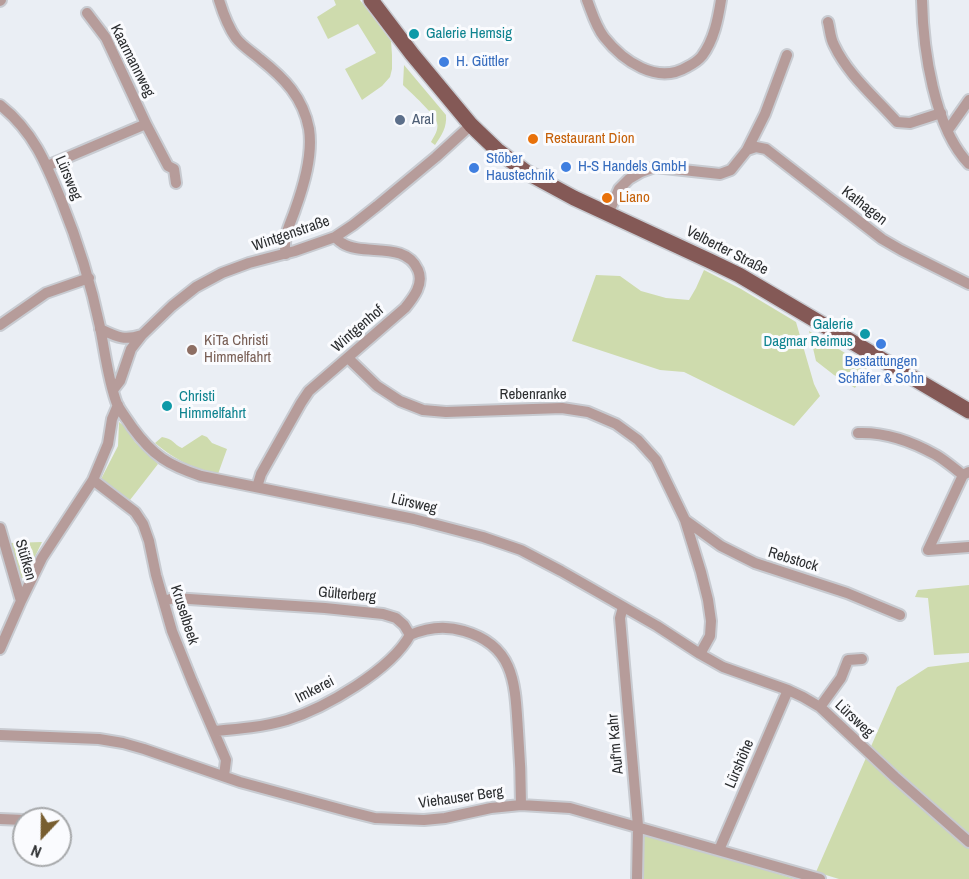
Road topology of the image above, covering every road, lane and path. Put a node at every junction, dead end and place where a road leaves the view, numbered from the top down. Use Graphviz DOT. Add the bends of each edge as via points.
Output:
graph roads {
  1 [pos="219,0"];
  2 [pos="587,0"];
  3 [pos="721,0"];
  4 [pos="922,0"];
  5 [pos="376,2"];
  6 [pos="87,13"];
  7 [pos="828,22"];
  8 [pos="787,55"];
  9 [pos="969,100"];
  10 [pos="0,105"];
  11 [pos="941,113"];
  12 [pos="146,124"];
  13 [pos="471,125"];
  14 [pos="948,130"];
  15 [pos="747,150"];
  16 [pos="969,164"];
  17 [pos="47,166"];
  18 [pos="176,183"];
  19 [pos="608,214"];
  20 [pos="335,237"];
  21 [pos="286,254"];
  22 [pos="89,278"];
  23 [pos="969,284"];
  24 [pos="0,325"];
  25 [pos="100,329"];
  26 [pos="142,334"];
  27 [pos="348,358"];
  28 [pos="113,390"];
  29 [pos="118,405"];
  30 [pos="969,411"];
  31 [pos="858,432"];
  32 [pos="966,474"];
  33 [pos="93,480"];
  34 [pos="257,487"];
  35 [pos="685,520"];
  36 [pos="0,528"];
  37 [pos="969,547"];
  38 [pos="21,601"];
  39 [pos="164,601"];
  40 [pos="623,607"];
  41 [pos="900,615"];
  42 [pos="410,634"];
  43 [pos="0,649"];
  44 [pos="700,654"];
  45 [pos="862,659"];
  46 [pos="788,690"];
  47 [pos="820,707"];
  48 [pos="214,731"];
  49 [pos="0,735"];
  50 [pos="224,776"];
  51 [pos="521,805"];
  52 [pos="638,826"];
  53 [pos="969,842"];
  54 [pos="719,850"];
  55 [pos="637,879"];
  56 [pos="820,879"];
  1 -- 21 [label="street" via="237,39 290,85 309,129 308,166 285,238"];
  2 -- 3 [label="street" via="603,36 621,55 637,66 664,74 683,70 702,56 714,31"];
  4 -- 11 [label="street" via="925,50"];
  5 -- 13 [label="main road, Velberter Straße" via="412,54"];
  6 -- 12 [label="street, Kaarmannweg" via="106,38"];
  7 -- 11 [label="street" via="833,44 847,66 897,122 910,123"];
  8 -- 15 [label="street"];
  9 -- 14 [label="street"];
  10 -- 17 [label="street, Lürsweg" via="33,140"];
  11 -- 14 [label="street"];
  12 -- 17 [label="street"];
  12 -- 18 [label="street, Kaarmannweg" via="168,166 174,169"];
  13 -- 19 [label="main road, Velberter Straße" via="526,172"];
  13 -- 20 [label="street, Wintgenstraße"];
  14 -- 16 [label="street" via="951,141"];
  15 -- 19 [label="street" via="731,170 720,174 655,167 641,172 619,189"];
  15 -- 23 [label="street, Kathagen" via="766,149 882,239"];
  17 -- 22 [label="street, Lürsweg"];
  19 -- 30 [label="main road, Velberter Straße" via="739,276"];
  20 -- 21 [label="street, Wintgenstraße"];
  20 -- 27 [label="street, Wintgenhof" via="354,248 406,256 420,274 415,296 405,308"];
  21 -- 26 [label="street, Wintgenstraße" via="249,263 196,287"];
  22 -- 24 [label="street" via="46,293"];
  22 -- 25 [label="street, Lürsweg"];
  25 -- 26 [label="street" via="129,339"];
  25 -- 28 [label="street, Lürsweg"];
  26 -- 28 [label="street, Wintgenstraße"];
  27 -- 34 [label="street, Wintgenhof" via="305,397"];
  27 -- 35 [label="street, Rebenranke" via="377,386 423,410 562,408 588,412 616,424 656,460"];
  28 -- 29 [label="street, Lürsweg"];
  29 -- 33 [label="street"];
  29 -- 34 [label="street, Lürsweg" via="147,446 179,469"];
  31 -- 32 [label="street" via="874,432 914,444"];
  32 -- 37 [label="street" via="928,550"];
  33 -- 38 [label="street" via="42,558"];
  33 -- 39 [label="street, Kruselbeek" via="135,512 143,524"];
  34 -- 40 [label="street, Lürsweg" via="483,537 520,550"];
  35 -- 41 [label="street, Rebstock" via="721,546 755,563"];
  35 -- 44 [label="street, Rebenranke" via="711,621 710,636"];
  36 -- 38 [label="street, Stüfken"];
  38 -- 43 [label="street"];
  39 -- 42 [label="street, Gülterberg" via="174,598 383,614 396,618"];
  39 -- 48 [label="street, Kruselbeek" via="172,631"];
  40 -- 44 [label="street, Lürsweg"];
  40 -- 52 [label="street, Auf'm Kahr" via="620,618"];
  42 -- 48 [label="street, Imkerei" via="378,670 316,708 275,723"];
  42 -- 51 [label="street" via="435,627 473,634 490,643 508,665 517,705"];
  44 -- 46 [label="street, Lürsweg" via="723,667"];
  45 -- 47 [label="street" via="848,660 841,678"];
  46 -- 47 [label="street, Lürsweg"];
  46 -- 54 [label="street, Lürshöhe"];
  47 -- 53 [label="street, Lürsweg"];
  48 -- 50 [label="street, Kruselbeek" via="226,760"];
  49 -- 50 [label="street, Viehauser Berg" via="123,743"];
  50 -- 51 [label="street, Viehauser Berg" via="375,818 424,820"];
  51 -- 52 [label="street, Viehauser Berg" via="570,808"];
  52 -- 54 [label="street, Viehauser Berg"];
  52 -- 55 [label="street, Auf'm Kahr"];
  54 -- 56 [label="street, Viehauser Berg"];
}
